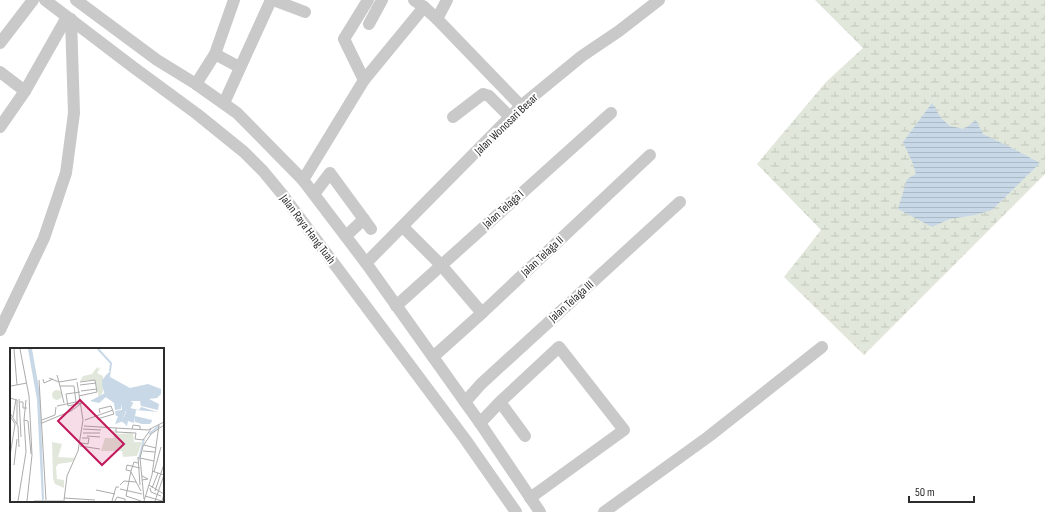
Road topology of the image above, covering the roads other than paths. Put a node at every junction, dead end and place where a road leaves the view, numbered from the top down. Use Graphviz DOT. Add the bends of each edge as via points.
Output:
graph roads {
  1 [pos="33,0"];
  2 [pos="45,0"];
  3 [pos="76,0"];
  4 [pos="234,0"];
  5 [pos="272,0"];
  6 [pos="368,0"];
  7 [pos="382,0"];
  8 [pos="414,0"];
  9 [pos="447,0"];
  10 [pos="659,0"];
  11 [pos="424,7"];
  12 [pos="305,12"];
  13 [pos="69,18"];
  14 [pos="437,19"];
  15 [pos="369,24"];
  16 [pos="0,43"];
  17 [pos="215,54"];
  18 [pos="239,67"];
  19 [pos="0,72"];
  20 [pos="364,80"];
  21 [pos="196,84"];
  22 [pos="25,91"];
  23 [pos="224,103"];
  24 [pos="521,106"];
  25 [pos="611,113"];
  26 [pos="453,117"];
  27 [pos="510,118"];
  28 [pos="0,127"];
  29 [pos="650,155"];
  30 [pos="303,180"];
  31 [pos="314,194"];
  32 [pos="680,202"];
  33 [pos="403,227"];
  34 [pos="346,236"];
  35 [pos="366,263"];
  36 [pos="441,265"];
  37 [pos="396,306"];
  38 [pos="482,313"];
  39 [pos="0,330"];
  40 [pos="822,347"];
  41 [pos="433,357"];
  42 [pos="465,402"];
  43 [pos="500,402"];
  44 [pos="480,423"];
  45 [pos="525,436"];
  46 [pos="530,498"];
  47 [pos="516,512"];
  48 [pos="540,512"];
  49 [pos="604,512"];
  1 -- 16 [label="street"];
  2 -- 13 [label="street, Jalan Raya Hang Tuah"];
  3 -- 21 [label="street" via="157,60"];
  4 -- 17 [label="street"];
  5 -- 12 [label="street"];
  5 -- 18 [label="street"];
  6 -- 20 [label="street" via="344,40"];
  7 -- 15 [label="street"];
  8 -- 11 [label="street"];
  9 -- 14 [label="street"];
  10 -- 24 [label="street, Jalan Wonosari Besar" via="582,56"];
  11 -- 14 [label="street"];
  11 -- 20 [label="street"];
  13 -- 22 [label="street"];
  13 -- 39 [label="street" via="74,113 66,173 44,238"];
  13 -- 47 [label="street, Jalan Raya Hang Tuah" via="197,114 244,152 262,171 282,194 465,438"];
  14 -- 24 [label="street"];
  17 -- 18 [label="street"];
  17 -- 21 [label="street"];
  18 -- 23 [label="street"];
  19 -- 22 [label="street"];
  20 -- 30 [label="street"];
  21 -- 23 [label="street"];
  22 -- 28 [label="street"];
  23 -- 30 [label="street"];
  24 -- 27 [label="street, Jalan Wonosari Besar"];
  25 -- 36 [label="street, Jalan Telaga I"];
  26 -- 27 [label="street" via="483,94"];
  27 -- 33 [label="street, Jalan Wonosari Besar"];
  29 -- 38 [label="street, Jalan Telaga II"];
  30 -- 31 [label="street"];
  31 -- 34 [label="street"];
  31 -- 34 [label="street" via="330,173 367,224"];
  32 -- 42 [label="street, Jalan Telaga III" via="481,384"];
  33 -- 35 [label="street, Jalan Wonosari Besar"];
  33 -- 36 [label="street"];
  34 -- 35 [label="street"];
  35 -- 37 [label="street"];
  36 -- 37 [label="street, Jalan Telaga I"];
  36 -- 38 [label="street"];
  37 -- 41 [label="street"];
  38 -- 41 [label="street, Jalan Telaga II"];
  40 -- 49 [label="street" via="708,437"];
  41 -- 42 [label="street"];
  42 -- 44 [label="street"];
  43 -- 44 [label="street"];
  43 -- 45 [label="street"];
  43 -- 46 [label="street" via="559,347 624,430"];
  44 -- 46 [label="street"];
  46 -- 48 [label="street"];
}
